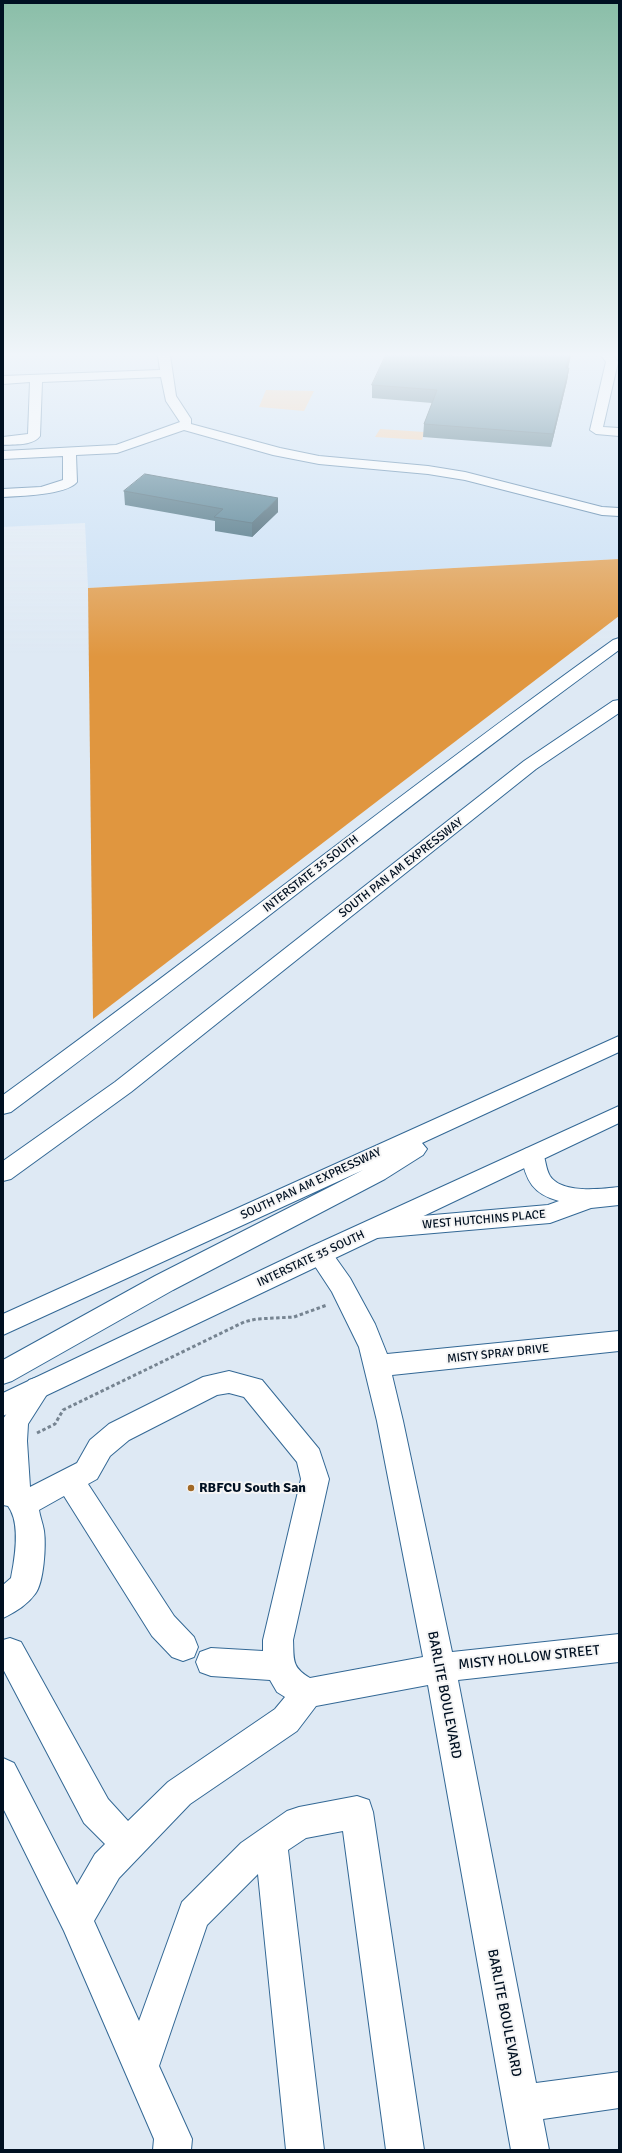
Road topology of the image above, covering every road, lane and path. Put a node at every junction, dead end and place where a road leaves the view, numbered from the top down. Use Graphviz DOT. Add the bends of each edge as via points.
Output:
graph roads {
  1 [pos="69,455"];
  2 [pos="296,455"];
  3 [pos="3,493"];
  4 [pos="619,512"];
  5 [pos="619,643"];
  6 [pos="619,705"];
  7 [pos="619,1043"];
  8 [pos="490,1102"];
  9 [pos="3,1106"];
  10 [pos="619,1114"];
  11 [pos="533,1155"];
  12 [pos="3,1173"];
  13 [pos="619,1196"];
  14 [pos="589,1199"];
  15 [pos="376,1229"];
  16 [pos="319,1254"];
  17 [pos="334,1303"];
  18 [pos="3,1325"];
  19 [pos="619,1341"];
  20 [pos="377,1366"];
  21 [pos="3,1373"];
  22 [pos="38,1388"];
  23 [pos="3,1405"];
  24 [pos="30,1436"];
  25 [pos="70,1481"];
  26 [pos="14,1497"];
  27 [pos="3,1604"];
  28 [pos="183,1647"];
  29 [pos="619,1648"];
  30 [pos="10,1652"];
  31 [pos="211,1662"];
  32 [pos="279,1666"];
  33 [pos="440,1668"];
  34 [pos="307,1693"];
  35 [pos="3,1774"];
  36 [pos="271,1842"];
  37 [pos="128,1844"];
  38 [pos="76,1919"];
  39 [pos="141,2066"];
  40 [pos="619,2090"];
  41 [pos="521,2103"];
  42 [pos="172,2150"];
  43 [pos="305,2150"];
  44 [pos="405,2150"];
  45 [pos="530,2150"];
  1 -- 3 [label="main road" via="70,482 67,484 41,491"];
  2 -- 4 [label="main road" via="465,476 602,511"];
  5 -- 9 [label="main road, INTERSTATE 35 SOUTH" via="512,720 128,1014"];
  6 -- 12 [label="main road, SOUTH PAN AM EXPRESSWAY" via="530,765 123,1087"];
  7 -- 8 [label="main road, SOUTH PAN AM EXPRESSWAY"];
  8 -- 18 [label="main road, SOUTH PAN AM EXPRESSWAY"];
  8 -- 21 [label="main road" via="377,1173 164,1283"];
  10 -- 11 [label="main road, INTERSTATE 35 SOUTH"];
  11 -- 14 [label="main road, WEST HUTCHINS PLACE" via="534,1172 540,1182 555,1192"];
  11 -- 15 [label="main road, INTERSTATE 35 SOUTH"];
  13 -- 14 [label="main road, WEST HUTCHINS PLACE"];
  14 -- 15 [label="main road, WEST HUTCHINS PLACE" via="550,1214"];
  15 -- 16 [label="main road, INTERSTATE 35 SOUTH"];
  16 -- 20 [label="main road, BARLITE BOULEVARD" via="341,1285 362,1324"];
  16 -- 22 [label="main road, INTERSTATE 35 SOUTH"];
  17 -- 24 [label="path" via="294,1317 244,1322 63,1410 55,1424"];
  19 -- 20 [label="main road, MISTY SPRAY DRIVE"];
  20 -- 33 [label="main road, BARLITE BOULEVARD"];
  22 -- 23 [label="main road, INTERSTATE 35 SOUTH"];
  22 -- 26 [label="main road" via="16,1422 13,1441 16,1471"];
  25 -- 26 [label="main road"];
  25 -- 28 [label="main road" via="163,1626"];
  25 -- 32 [label="main road" via="87,1471 100,1448 125,1428 212,1385 229,1382 253,1388 309,1457 315,1479 278,1640"];
  26 -- 27 [label="main road" via="30,1531 30,1554 25,1585"];
  29 -- 33 [label="main road, MISTY HOLLOW STREET"];
  30 -- 37 [label="main road" via="96,1811"];
  31 -- 32 [label="main road"];
  32 -- 34 [label="main road" via="288,1682"];
  33 -- 34 [label="main road, MISTY HOLLOW STREET"];
  33 -- 41 [label="main road, BARLITE BOULEVARD"];
  34 -- 37 [label="main road" via="286,1720 179,1793"];
  35 -- 38 [label="main road"];
  36 -- 39 [label="main road" via="253,1855 194,1914"];
  36 -- 43 [label="main road"];
  36 -- 44 [label="main road" via="299,1823 357,1812"];
  37 -- 38 [label="main road" via="106,1866"];
  38 -- 39 [label="main road"];
  39 -- 42 [label="main road" via="173,2139"];
  40 -- 41 [label="main road"];
  41 -- 45 [label="main road, BARLITE BOULEVARD"];
}
